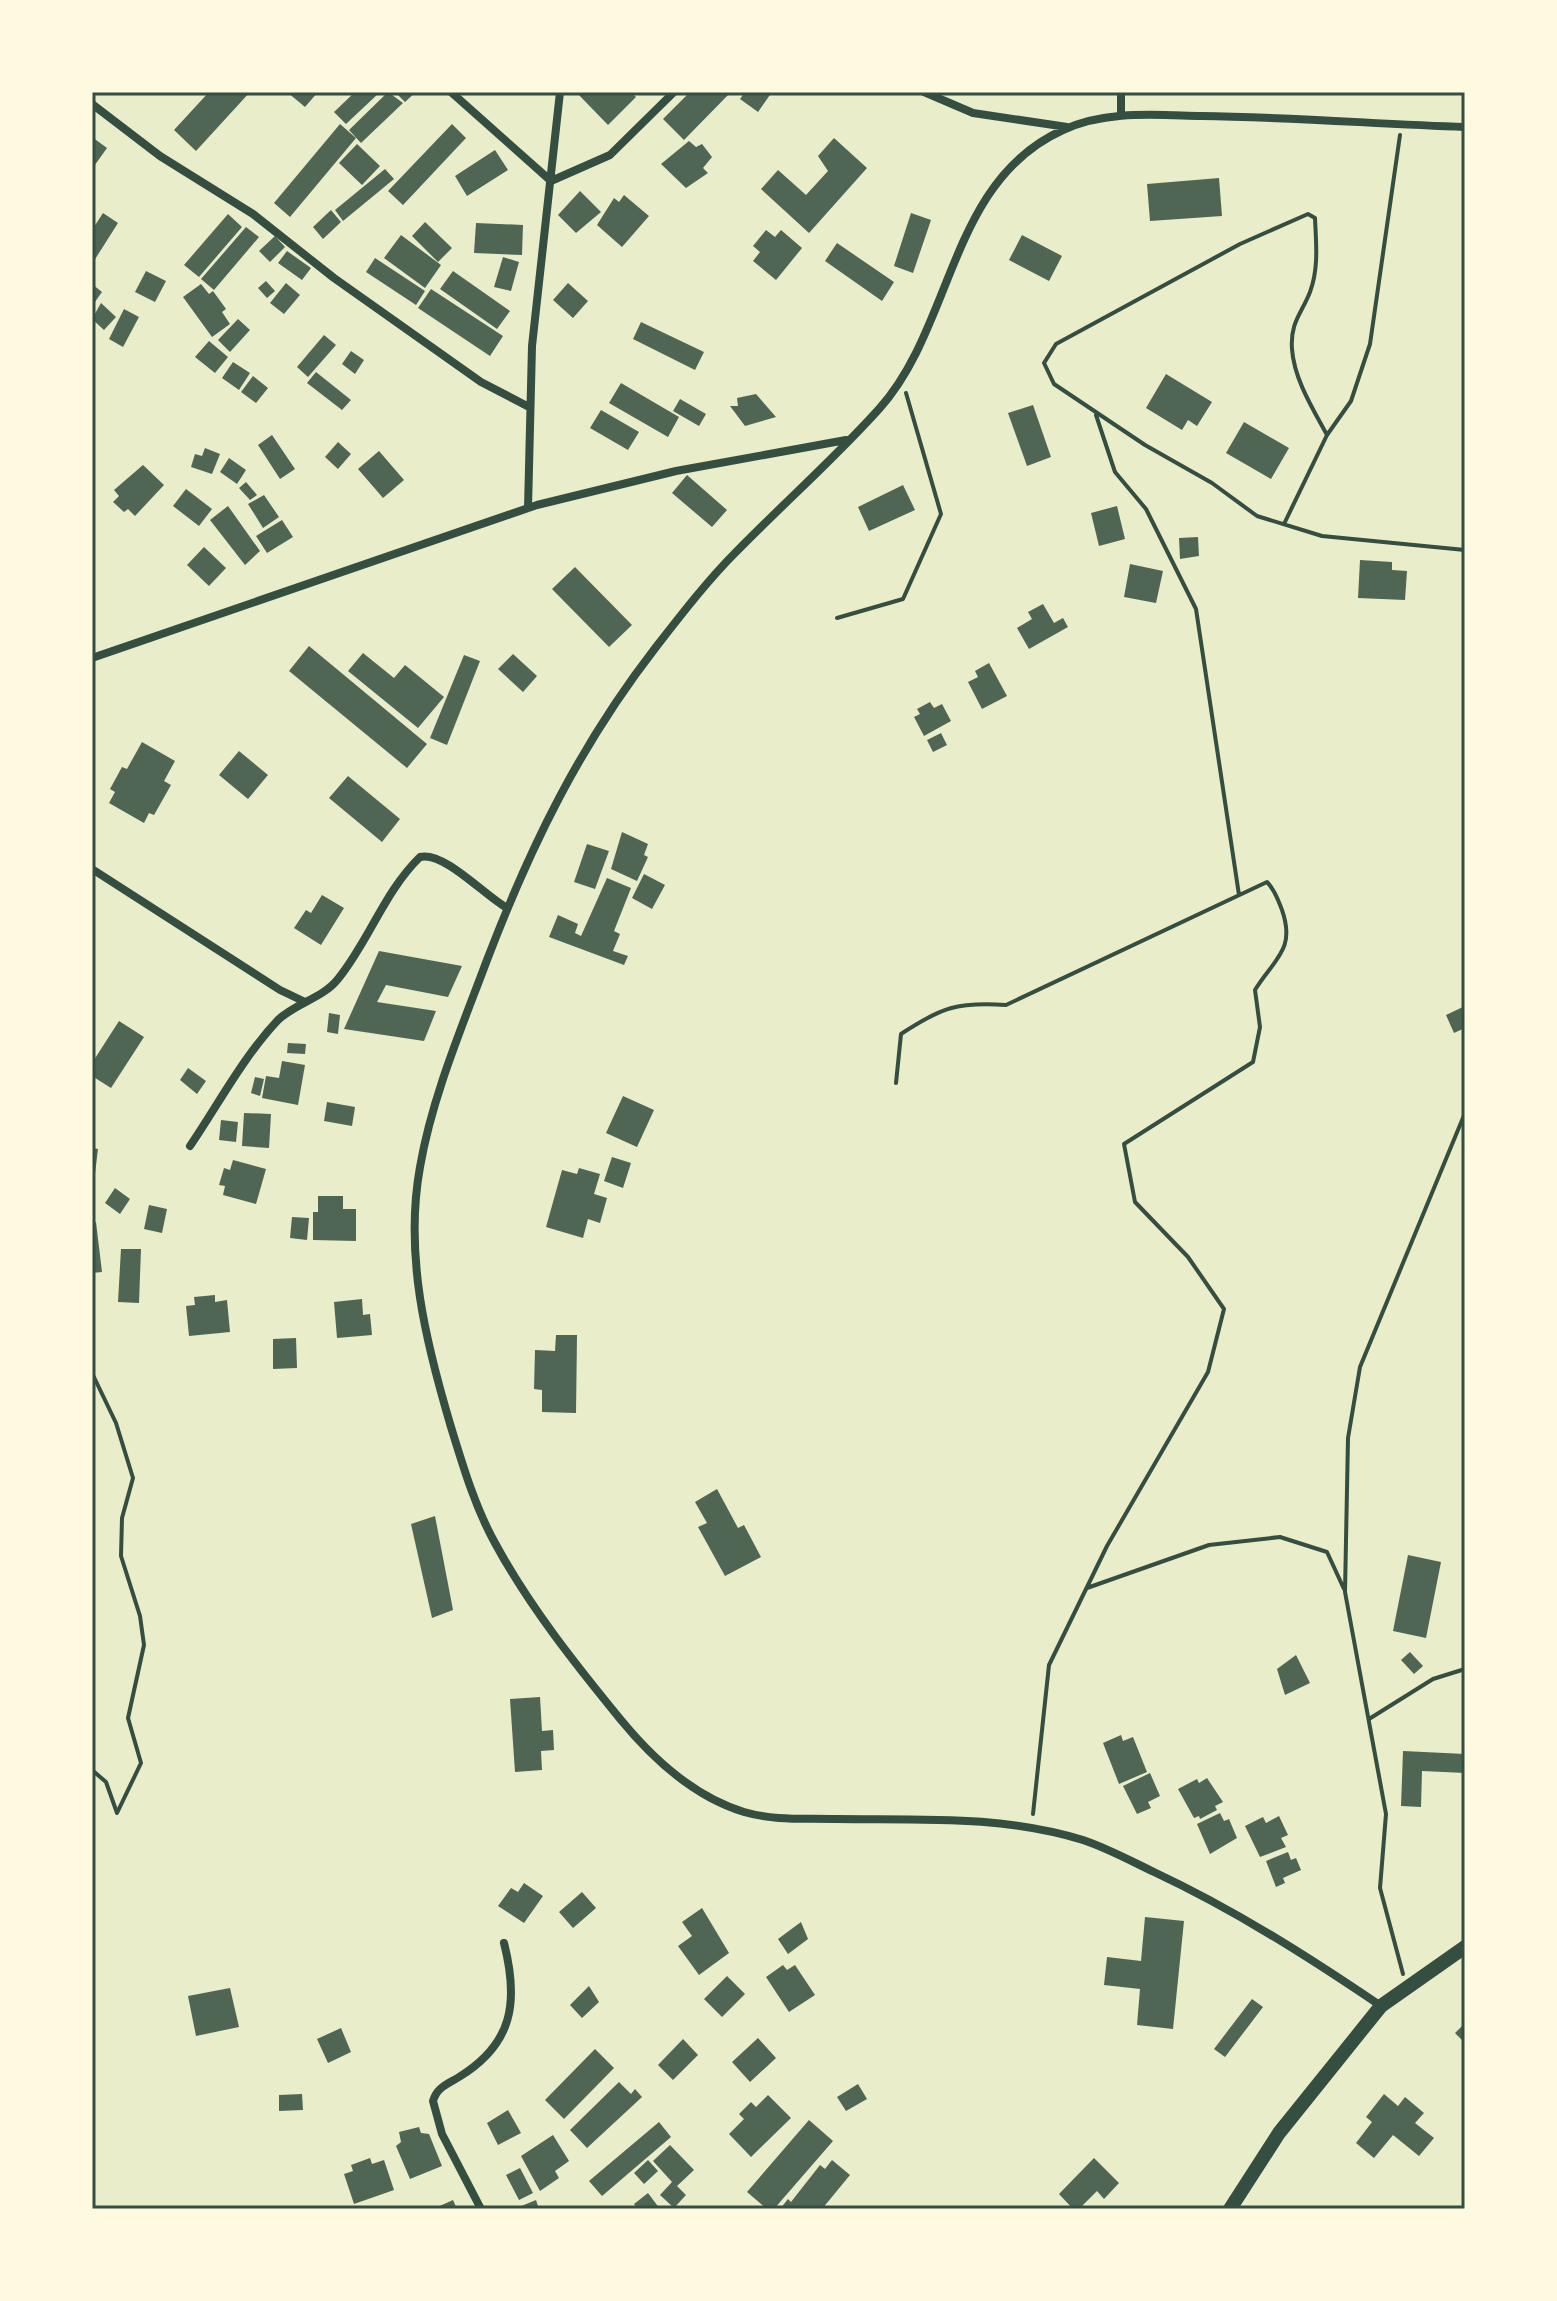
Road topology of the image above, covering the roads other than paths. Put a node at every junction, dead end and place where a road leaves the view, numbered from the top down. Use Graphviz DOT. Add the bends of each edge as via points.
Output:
graph roads {
  1 [pos="451,92"];
  2 [pos="560,92"];
  3 [pos="674,92"];
  4 [pos="924,92"];
  5 [pos="1121,92"];
  6 [pos="936,95"];
  7 [pos="92,104"];
  8 [pos="1121,115"];
  9 [pos="1067,127"];
  10 [pos="1465,127"];
  11 [pos="551,181"];
  12 [pos="529,407"];
  13 [pos="847,440"];
  14 [pos="528,508"];
  15 [pos="92,658"];
  16 [pos="92,869"];
  17 [pos="507,908"];
  18 [pos="303,1001"];
  19 [pos="190,1146"];
  20 [pos="504,1943"];
  21 [pos="1465,1947"];
  22 [pos="1381,2006"];
  23 [pos="481,2209"];
  24 [pos="1230,2209"];
  1 -- 11 [label="street"];
  2 -- 11 [label="street"];
  3 -- 11 [label="street" via="610,155"];
  4 -- 6 [label="street"];
  5 -- 8 [label="street"];
  6 -- 9 [label="street" via="973,113"];
  7 -- 12 [label="street" via="160,156 253,214 481,382"];
  8 -- 9 [label="street"];
  8 -- 10 [label="street"];
  9 -- 13 [label="street" via="1005,173 958,249 902,379"];
  11 -- 12 [label="street"];
  12 -- 14 [label="street"];
  13 -- 14 [label="street" via="676,471"];
  13 -- 17 [label="street" via="733,555 604,717 552,805"];
  14 -- 15 [label="street"];
  16 -- 18 [label="street"];
  17 -- 18 [label="street" via="436,857 420,857 388,897 335,983"];
  17 -- 22 [label="street" via="439,1096 420,1166 414,1208 418,1290 466,1475 489,1534 514,1577 627,1727 689,1786 740,1811 777,1819 948,1818 1032,1828 1085,1841 1223,1905"];
  18 -- 19 [label="street" via="276,1023"];
  20 -- 23 [label="street" via="511,1996 501,2040 481,2063 440,2088 433,2101 442,2134"];
  21 -- 22 [label="street"];
  22 -- 24 [label="street" via="1279,2133"];
}
